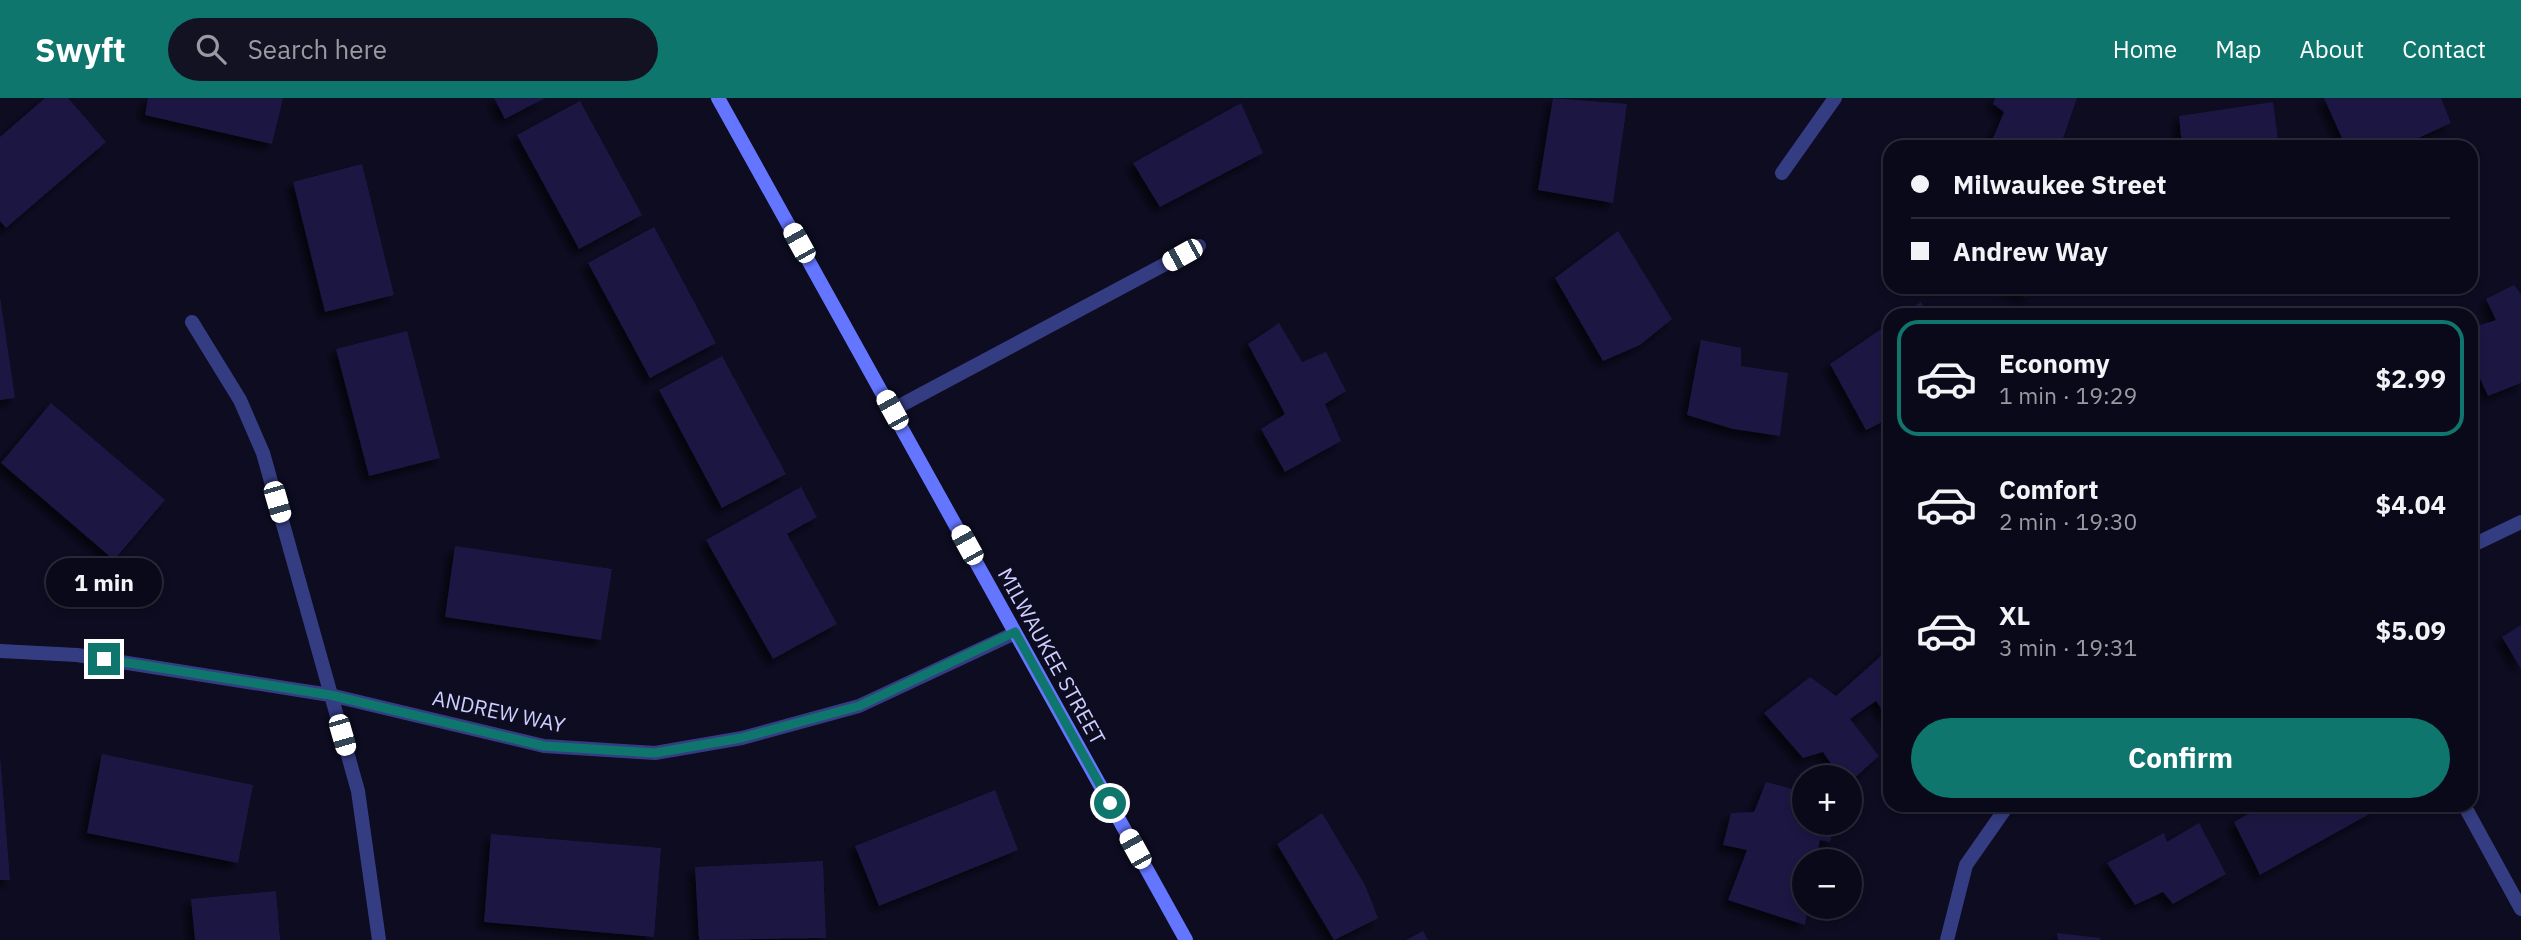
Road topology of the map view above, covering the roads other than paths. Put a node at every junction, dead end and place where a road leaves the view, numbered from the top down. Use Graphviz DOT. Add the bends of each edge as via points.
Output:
graph roads {
  1 [pos="718,98"];
  2 [pos="1835,98"];
  3 [pos="1782,173"];
  4 [pos="1199,246"];
  5 [pos="192,322"];
  6 [pos="892,410"];
  7 [pos="2521,522"];
  8 [pos="2478,543"];
  9 [pos="1015,632"];
  10 [pos="0,651"];
  11 [pos="330,695"];
  12 [pos="2003,812"];
  13 [pos="2468,812"];
  14 [pos="2521,909"];
  15 [pos="1948,937"];
  16 [pos="379,940"];
  17 [pos="1186,940"];
  1 -- 6 [label="street, MILWAUKEE STREET"];
  2 -- 3 [label="street"];
  4 -- 6 [label="street"];
  5 -- 11 [label="street" via="240,400 263,453"];
  6 -- 9 [label="street, MILWAUKEE STREET"];
  7 -- 8 [label="street"];
  9 -- 11 [label="street, ANDREW WAY" via="859,706 741,738 655,753 544,746"];
  9 -- 17 [label="street, MILWAUKEE STREET"];
  10 -- 11 [label="street, ANDREW WAY" via="77,654"];
  11 -- 16 [label="street" via="358,791"];
  12 -- 15 [label="street" via="1966,865"];
  13 -- 14 [label="street"];
}
